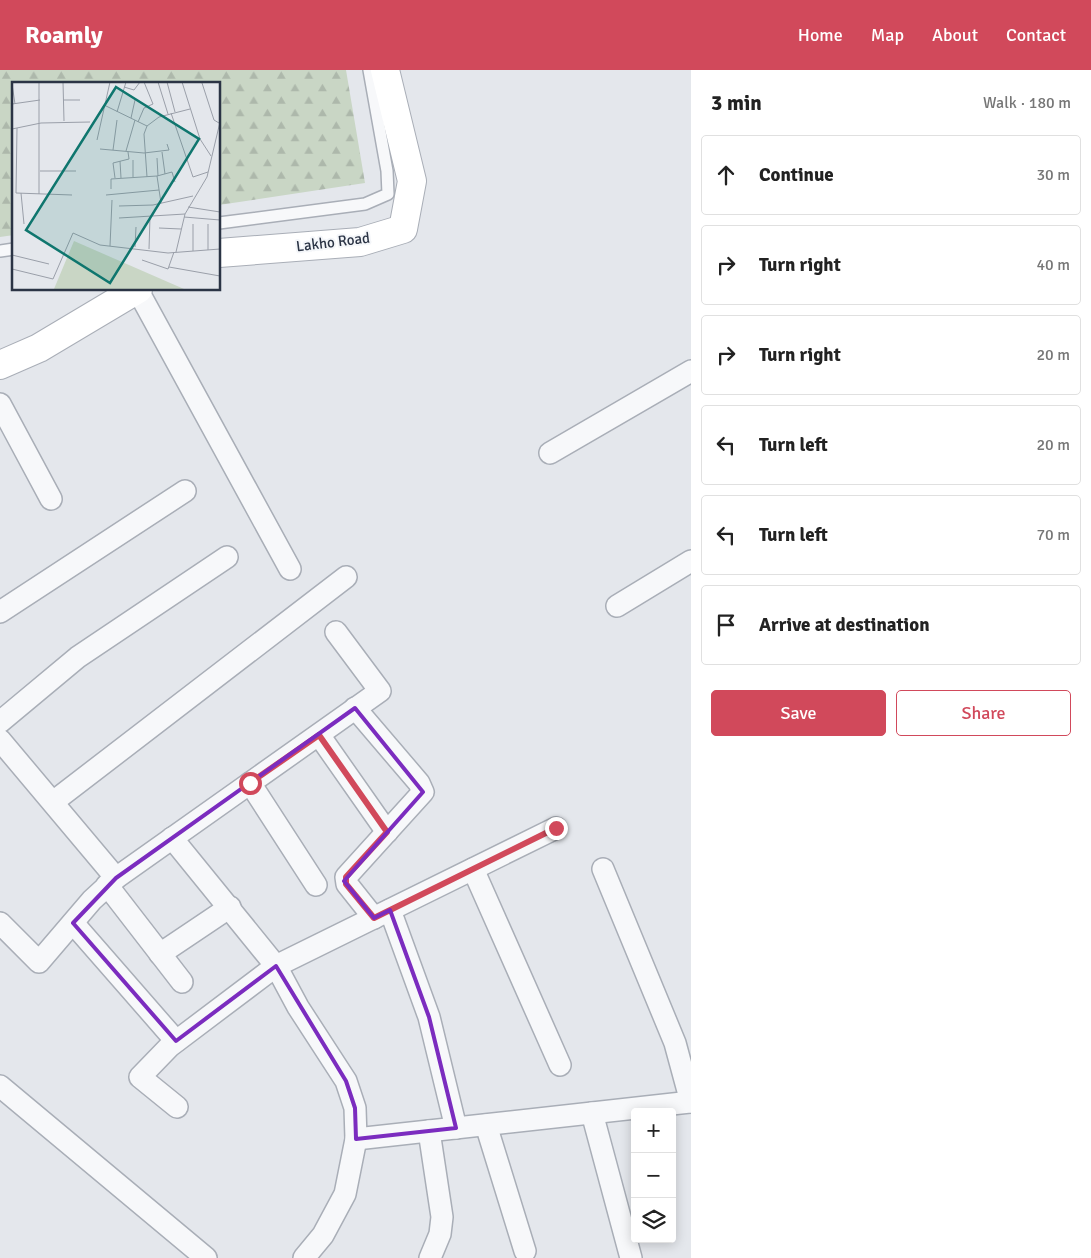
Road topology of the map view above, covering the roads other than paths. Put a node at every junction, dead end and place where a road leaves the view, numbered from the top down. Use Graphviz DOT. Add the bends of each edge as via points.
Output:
graph roads {
  1 [pos="369,70"];
  2 [pos="385,70"];
  3 [pos="220,223"];
  4 [pos="220,253"];
  5 [pos="136,290"];
  6 [pos="139,290"];
  7 [pos="0,365"];
  8 [pos="691,371"];
  9 [pos="0,404"];
  10 [pos="550,453"];
  11 [pos="184,491"];
  12 [pos="51,499"];
  13 [pos="227,557"];
  14 [pos="691,561"];
  15 [pos="290,569"];
  16 [pos="346,578"];
  17 [pos="617,606"];
  18 [pos="1,608"];
  19 [pos="336,632"];
  20 [pos="355,708"];
  21 [pos="0,722"];
  22 [pos="319,735"];
  23 [pos="0,740"];
  24 [pos="250,783"];
  25 [pos="53,802"];
  26 [pos="556,828"];
  27 [pos="387,832"];
  28 [pos="172,838"];
  29 [pos="474,869"];
  30 [pos="603,869"];
  31 [pos="112,882"];
  32 [pos="316,885"];
  33 [pos="230,907"];
  34 [pos="382,914"];
  35 [pos="0,923"];
  36 [pos="73,923"];
  37 [pos="160,954"];
  38 [pos="276,966"];
  39 [pos="182,982"];
  40 [pos="176,1042"];
  41 [pos="560,1065"];
  42 [pos="0,1086"];
  43 [pos="691,1102"];
  44 [pos="177,1107"];
  45 [pos="592,1113"];
  46 [pos="486,1125"];
  47 [pos="456,1128"];
  48 [pos="429,1131"];
  49 [pos="356,1139"];
  50 [pos="525,1251"];
  51 [pos="206,1258"];
  52 [pos="304,1258"];
  53 [pos="430,1258"];
  54 [pos="631,1258"];
  1 -- 3 [label="lane" via="388,194 365,204"];
  2 -- 4 [label="street, Lakho Road" via="412,181 403,229 360,242"];
  5 -- 7 [label="street" via="38,348"];
  6 -- 15 [label="street"];
  8 -- 10 [label="street"];
  9 -- 12 [label="street"];
  11 -- 18 [label="street"];
  13 -- 21 [label="street" via="78,657"];
  14 -- 17 [label="street"];
  16 -- 25 [label="street"];
  19 -- 20 [label="street" via="380,691"];
  20 -- 22 [label="street"];
  20 -- 27 [label="street" via="424,792"];
  22 -- 24 [label="street"];
  22 -- 27 [label="street"];
  23 -- 25 [label="street"];
  24 -- 28 [label="street"];
  24 -- 32 [label="street"];
  25 -- 31 [label="street"];
  26 -- 29 [label="street"];
  27 -- 34 [label="street" via="346,877 346,884"];
  28 -- 31 [label="street"];
  28 -- 33 [label="street"];
  29 -- 34 [label="street"];
  29 -- 41 [label="street"];
  30 -- 43 [label="street" via="675,1043"];
  31 -- 36 [label="street"];
  31 -- 37 [label="street"];
  33 -- 37 [label="street"];
  33 -- 38 [label="street"];
  34 -- 38 [label="street"];
  34 -- 47 [label="street" via="428,1017"];
  35 -- 36 [label="street" via="39,962"];
  36 -- 40 [label="street"];
  37 -- 39 [label="street"];
  38 -- 40 [label="street"];
  38 -- 49 [label="street" via="298,1007 346,1081 355,1108"];
  40 -- 44 [label="street" via="140,1076"];
  42 -- 51 [label="street"];
  43 -- 45 [label="street"];
  45 -- 46 [label="street"];
  45 -- 54 [label="street"];
  46 -- 47 [label="street"];
  46 -- 50 [label="street"];
  47 -- 48 [label="street"];
  48 -- 49 [label="street"];
  48 -- 53 [label="street" via="442,1217 440,1234"];
  49 -- 52 [label="street" via="345,1194 322,1235"];
}
